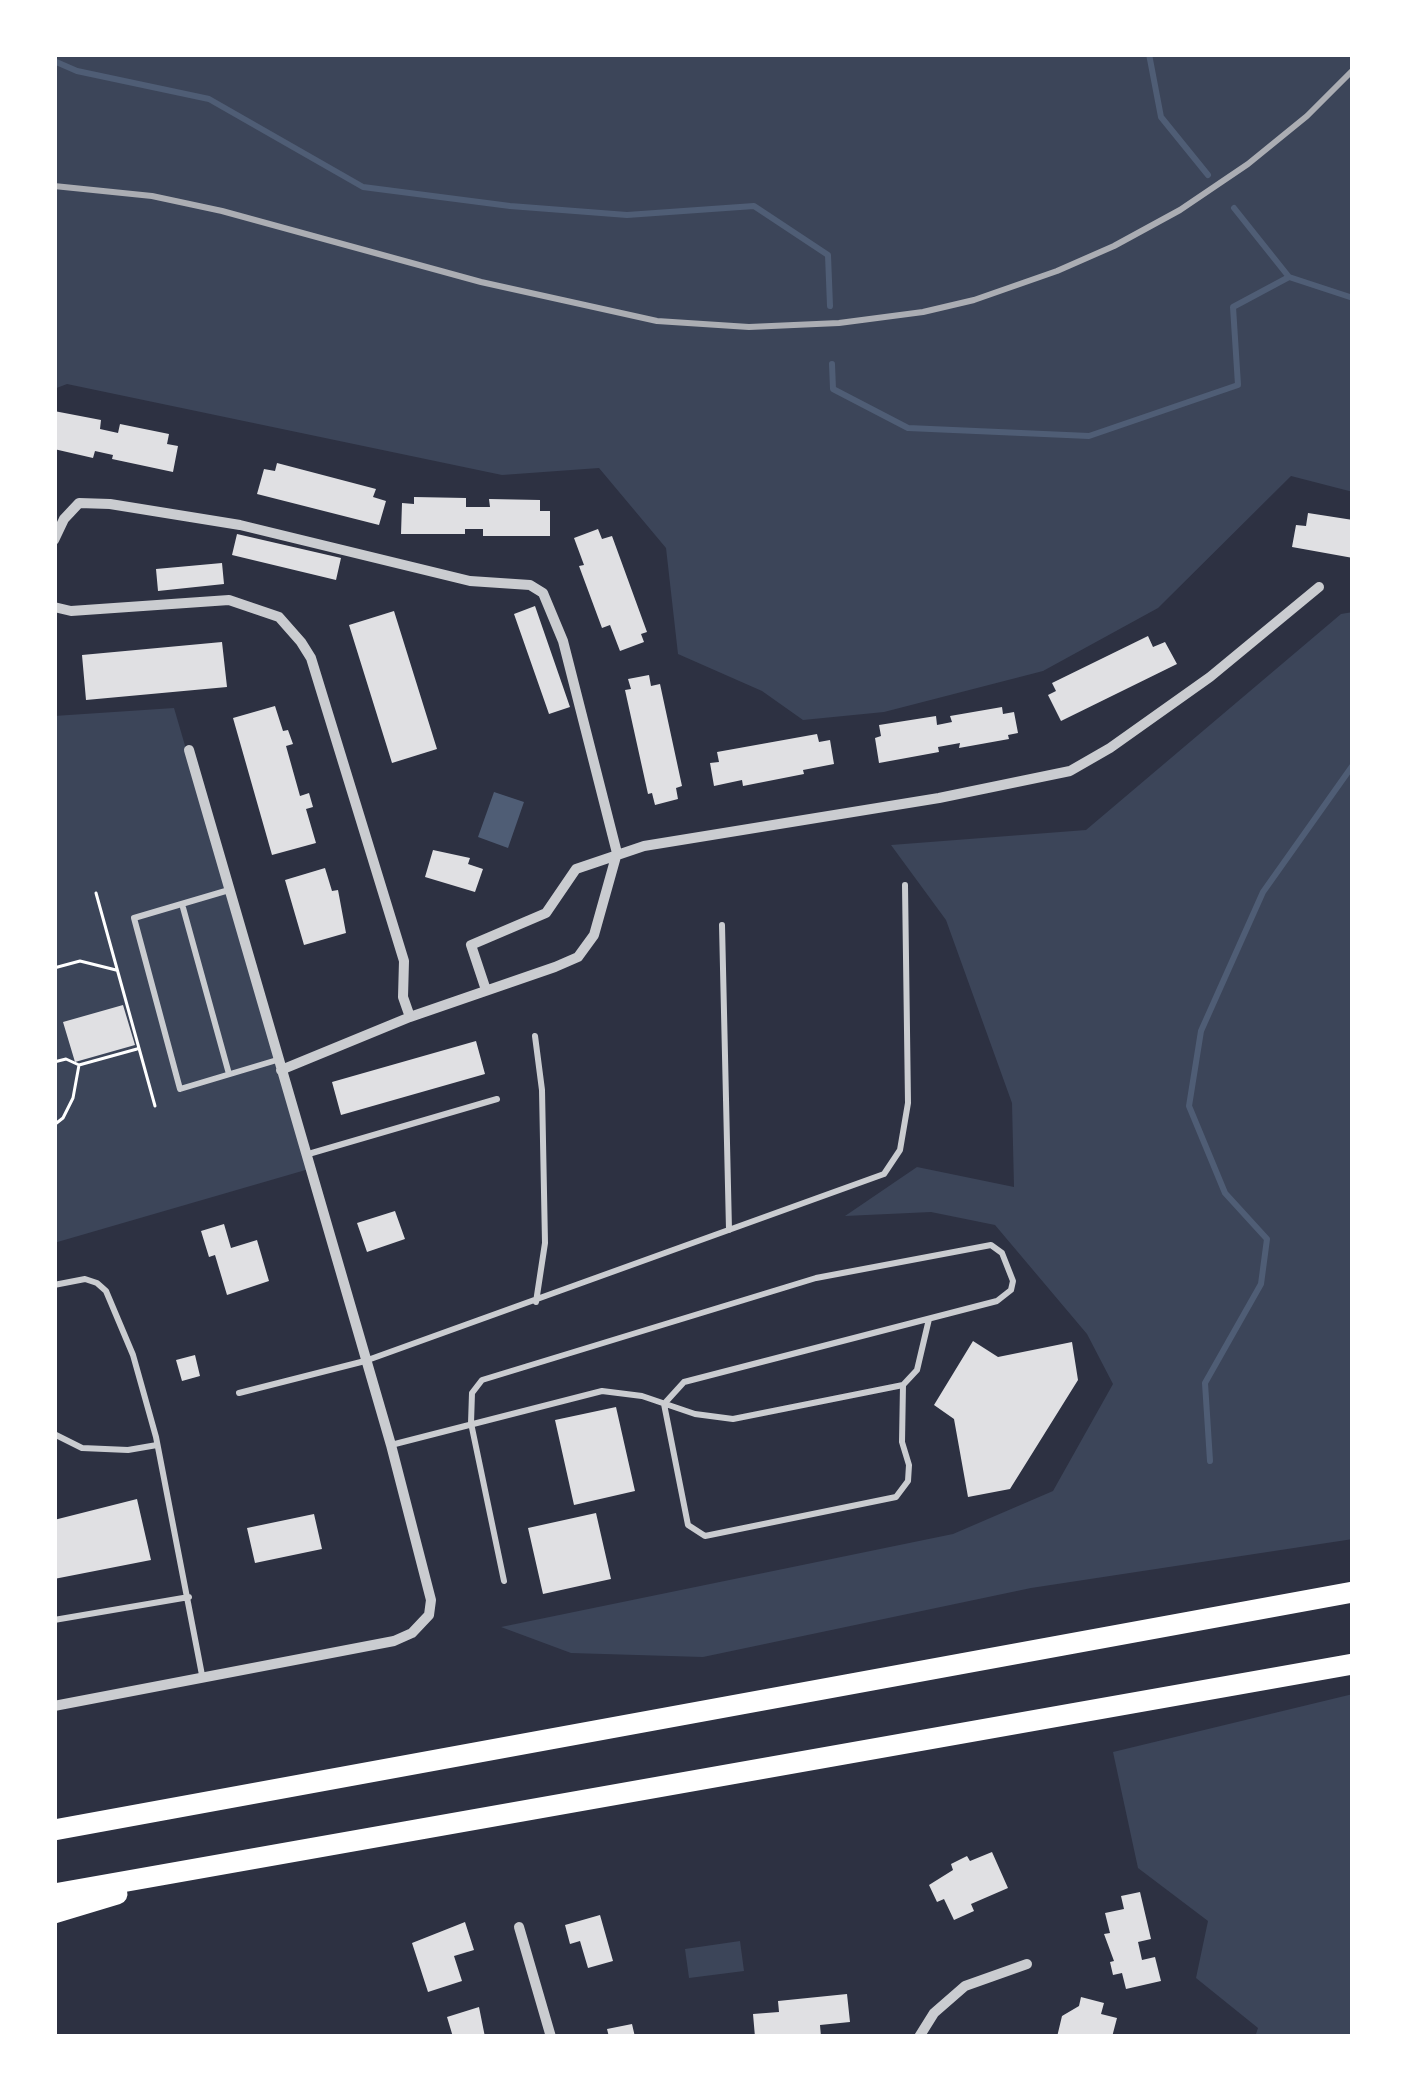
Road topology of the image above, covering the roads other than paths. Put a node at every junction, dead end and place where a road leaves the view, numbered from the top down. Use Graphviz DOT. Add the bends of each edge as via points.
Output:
graph roads {
  1 [pos="54,541"];
  2 [pos="1319,587"];
  3 [pos="54,607"];
  4 [pos="189,750"];
  5 [pos="617,853"];
  6 [pos="905,885"];
  7 [pos="229,890"];
  8 [pos="182,904"];
  9 [pos="722,925"];
  10 [pos="486,990"];
  11 [pos="410,1018"];
  12 [pos="535,1036"];
  13 [pos="279,1065"];
  14 [pos="230,1074"];
  15 [pos="497,1099"];
  16 [pos="305,1155"];
  17 [pos="730,1230"];
  18 [pos="54,1285"];
  19 [pos="536,1302"];
  20 [pos="929,1319"];
  21 [pos="365,1361"];
  22 [pos="903,1385"];
  23 [pos="239,1393"];
  24 [pos="664,1404"];
  25 [pos="471,1423"];
  26 [pos="54,1434"];
  27 [pos="157,1445"];
  28 [pos="392,1445"];
  29 [pos="505,1581"];
  30 [pos="1353,1592"];
  31 [pos="189,1597"];
  32 [pos="54,1620"];
  33 [pos="1353,1664"];
  34 [pos="203,1678"];
  35 [pos="54,1706"];
  36 [pos="54,1830"];
  37 [pos="207,1867"];
  38 [pos="54,1894"];
  39 [pos="54,1913"];
  40 [pos="519,1927"];
  41 [pos="1028,1964"];
  42 [pos="550,2037"];
  43 [pos="919,2037"];
  1 -- 5 [label="street" via="79,502 110,504 470,581 530,585 543,593 562,641"];
  2 -- 5 [label="street" via="1210,677 1070,771"];
  3 -- 11 [label="street" via="229,600 279,617 301,642 404,962"];
  4 -- 7 [label="street"];
  5 -- 10 [label="street" via="594,935 578,957"];
  5 -- 10 [label="street" via="576,869 546,913 471,945"];
  6 -- 17 [label="lane" via="908,1103 900,1150 884,1174"];
  7 -- 8 [label="lane"];
  7 -- 13 [label="street"];
  8 -- 14 [label="lane"];
  8 -- 14 [label="lane" via="134,918 180,1089"];
  9 -- 17 [label="lane"];
  10 -- 11 [label="street"];
  11 -- 13 [label="street"];
  12 -- 19 [label="lane" via="545,1243"];
  13 -- 14 [label="lane"];
  13 -- 16 [label="street"];
  15 -- 16 [label="lane"];
  16 -- 21 [label="street"];
  17 -- 19 [label="lane"];
  18 -- 27 [label="lane" via="85,1279 106,1291"];
  19 -- 21 [label="lane"];
  20 -- 22 [label="lane" via="917,1370"];
  20 -- 24 [label="lane" via="684,1382"];
  20 -- 25 [label="lane" via="1012,1290 1002,1253 978,1246 816,1279 482,1380 472,1393"];
  21 -- 23 [label="lane"];
  21 -- 28 [label="street"];
  22 -- 24 [label="lane" via="733,1419"];
  22 -- 24 [label="lane" via="909,1465 896,1497 705,1536 688,1525"];
  24 -- 25 [label="lane" via="602,1391"];
  25 -- 28 [label="lane"];
  25 -- 29 [label="lane"];
  26 -- 27 [label="lane" via="82,1448"];
  27 -- 31 [label="lane"];
  28 -- 34 [label="street" via="431,1600 423,1624 394,1641"];
  30 -- 36 [label="highway"];
  31 -- 32 [label="lane"];
  31 -- 34 [label="lane"];
  33 -- 37 [label="highway"];
  34 -- 35 [label="street"];
  37 -- 38 [label="highway"];
  37 -- 39 [label="highway"];
  40 -- 42 [label="street"];
  41 -- 43 [label="street" via="965,1986"];
}
